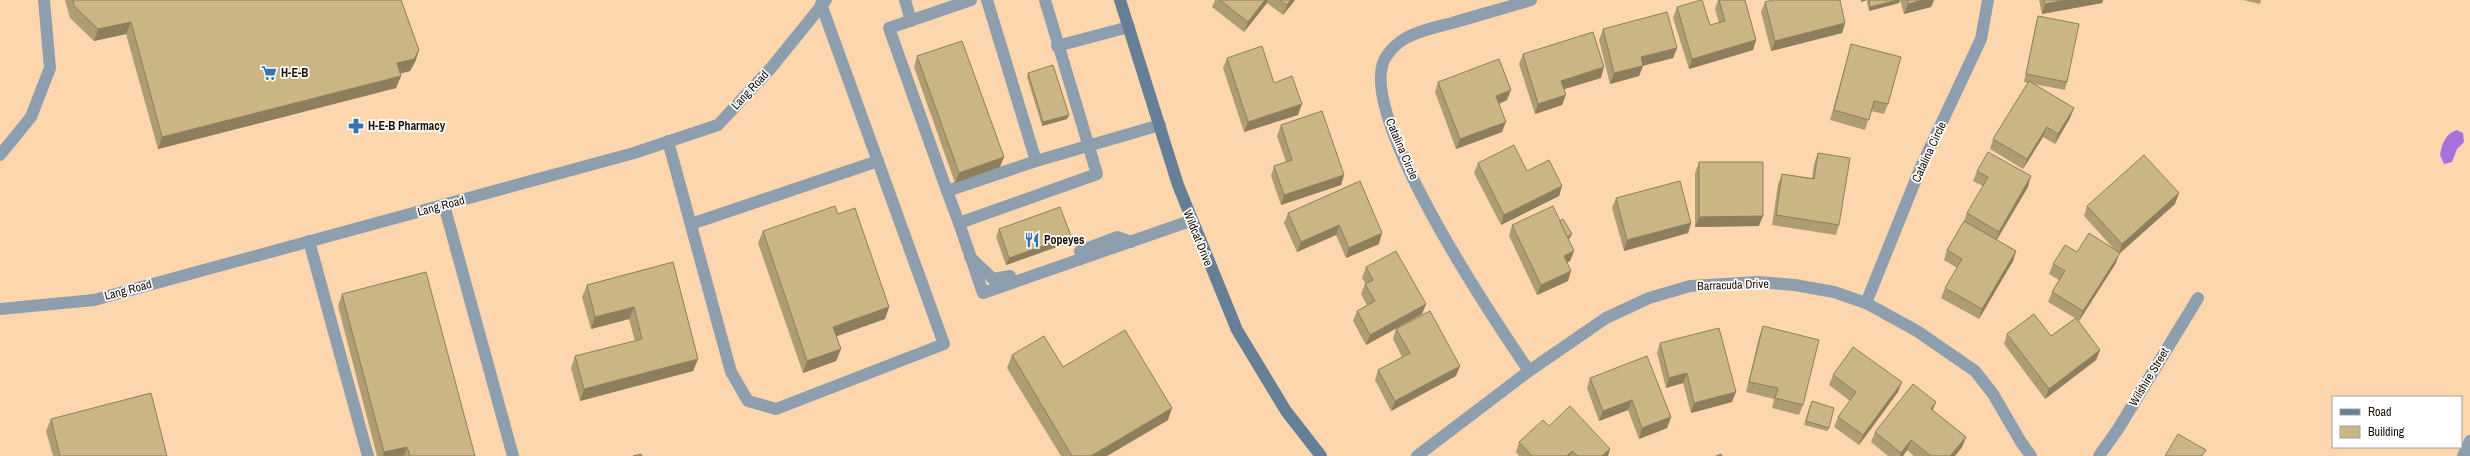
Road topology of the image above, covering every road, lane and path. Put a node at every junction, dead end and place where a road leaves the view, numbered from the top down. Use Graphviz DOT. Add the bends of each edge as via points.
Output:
graph roads {
  1 [pos="44,0"];
  2 [pos="905,0"];
  3 [pos="971,0"];
  4 [pos="987,0"];
  5 [pos="1045,0"];
  6 [pos="1120,0"];
  7 [pos="1531,0"];
  8 [pos="1988,0"];
  9 [pos="823,2"];
  10 [pos="911,21"];
  11 [pos="1129,27"];
  12 [pos="1057,46"];
  13 [pos="1160,126"];
  14 [pos="668,141"];
  15 [pos="1088,146"];
  16 [pos="0,155"];
  17 [pos="878,161"];
  18 [pos="1036,161"];
  19 [pos="947,190"];
  20 [pos="444,205"];
  21 [pos="1190,221"];
  22 [pos="959,223"];
  23 [pos="691,224"];
  24 [pos="309,241"];
  25 [pos="1132,242"];
  26 [pos="970,256"];
  27 [pos="2198,298"];
  28 [pos="1866,303"];
  29 [pos="0,309"];
  30 [pos="1529,371"];
  31 [pos="2470,441"];
  32 [pos="368,456"];
  33 [pos="513,456"];
  34 [pos="1321,456"];
  35 [pos="1417,456"];
  36 [pos="2032,456"];
  37 [pos="2099,456"];
  38 [pos="2462,456"];
  1 -- 16 [label="street" via="50,68 31,117"];
  2 -- 10 [label="street"];
  3 -- 10 [label="street"];
  4 -- 18 [label="street"];
  5 -- 12 [label="street"];
  6 -- 11 [label="main road, Wildcat Drive"];
  7 -- 30 [label="street, Catalina Circle" via="1406,38 1387,54 1381,66 1379,82 1382,100 1417,185 1454,257"];
  8 -- 28 [label="street, Catalina Circle" via="1981,39 1920,169"];
  9 -- 14 [label="street, Lang Road" via="771,68 718,125"];
  9 -- 17 [label="street"];
  10 -- 19 [label="street" via="889,28"];
  11 -- 12 [label="street"];
  11 -- 13 [label="main road, Wildcat Drive"];
  12 -- 15 [label="street"];
  13 -- 15 [label="street"];
  13 -- 21 [label="main road, Wildcat Drive"];
  14 -- 20 [label="street, Lang Road"];
  14 -- 23 [label="street"];
  15 -- 18 [label="street"];
  15 -- 22 [label="street" via="1097,174"];
  17 -- 23 [label="street"];
  17 -- 23 [label="street" via="944,344 776,409 748,401 731,372"];
  18 -- 19 [label="street"];
  19 -- 22 [label="street"];
  20 -- 24 [label="street, Lang Road"];
  20 -- 33 [label="street"];
  21 -- 25 [label="street"];
  21 -- 34 [label="main road, Wildcat Drive" via="1237,330 1286,411"];
  22 -- 26 [label="street"];
  24 -- 29 [label="street, Lang Road" via="94,300"];
  24 -- 32 [label="street"];
  25 -- 26 [label="street" via="1117,237 999,280 989,277 983,267"];
  25 -- 26 [label="street" via="983,293"];
  27 -- 37 [label="street, Wilshire Street"];
  28 -- 30 [label="street, Barracuda Drive" via="1834,292 1796,285 1758,282 1690,286 1650,298 1606,318"];
  28 -- 36 [label="street, Barracuda Drive" via="1917,331 1975,372 1993,394"];
  30 -- 35 [label="street, Barracuda Drive"];
  31 -- 38 [label="street"];
}
